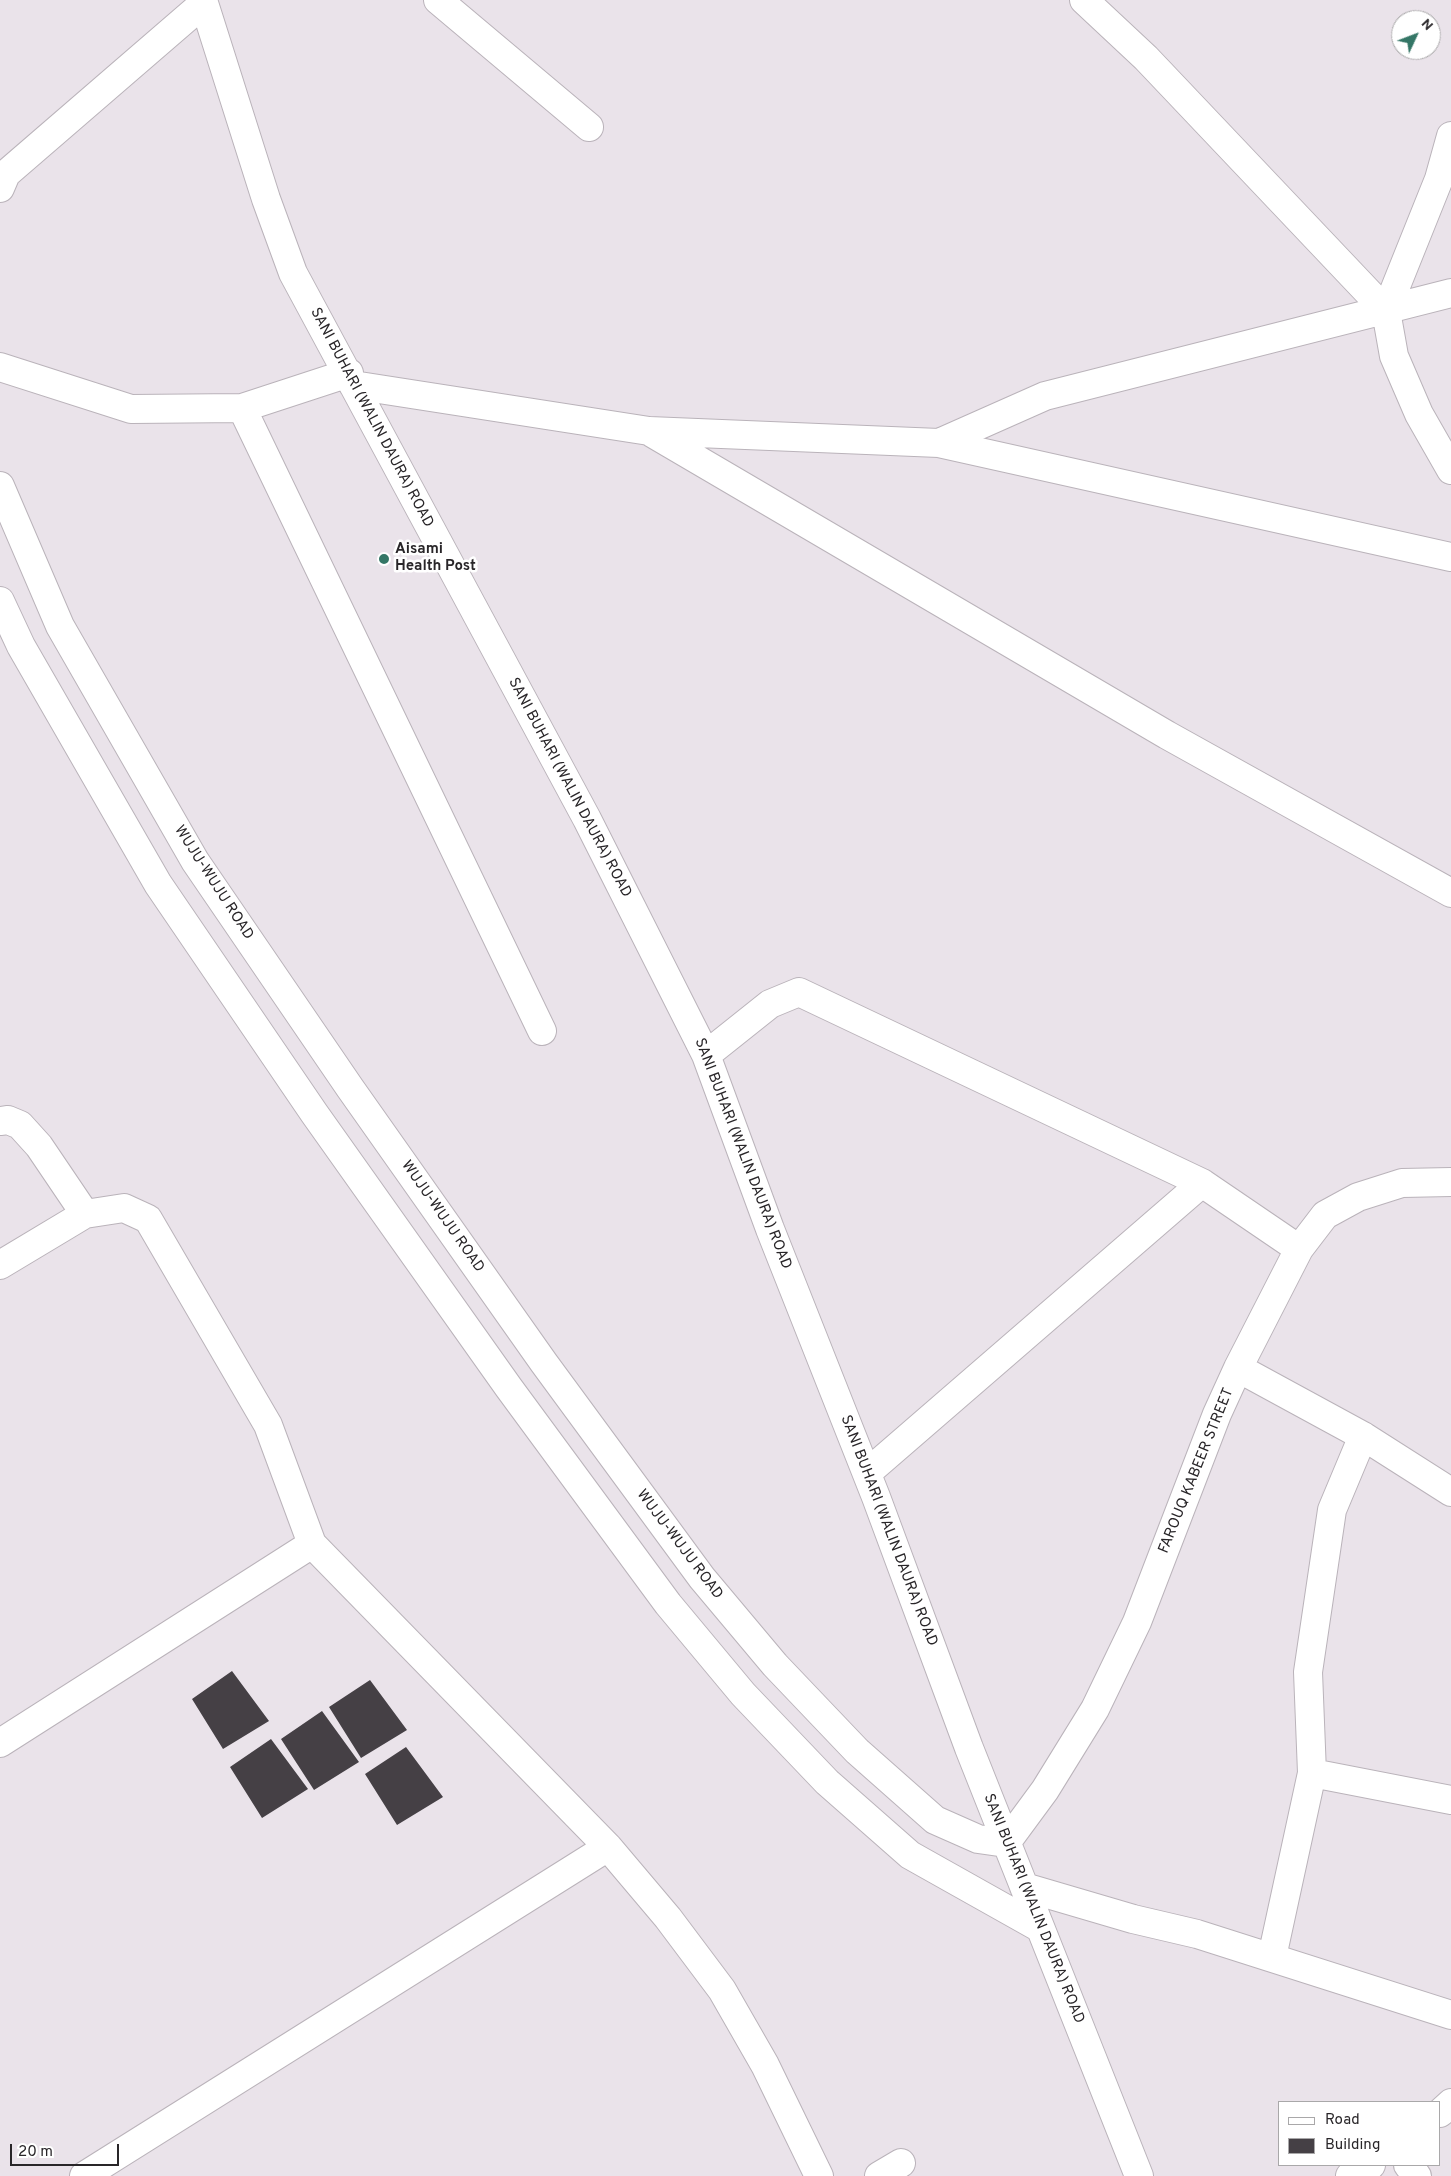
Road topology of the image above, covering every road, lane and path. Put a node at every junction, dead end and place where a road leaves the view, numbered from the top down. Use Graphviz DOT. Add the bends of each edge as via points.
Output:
graph roads {
  1 [pos="438,0"];
  2 [pos="1084,0"];
  3 [pos="203,2"];
  4 [pos="589,127"];
  5 [pos="1451,136"];
  6 [pos="0,188"];
  7 [pos="1451,293"];
  8 [pos="1386,311"];
  9 [pos="0,367"];
  10 [pos="351,379"];
  11 [pos="242,408"];
  12 [pos="649,432"];
  13 [pos="939,443"];
  14 [pos="1451,470"];
  15 [pos="0,486"];
  16 [pos="1451,557"];
  17 [pos="0,601"];
  18 [pos="1451,893"];
  19 [pos="542,1031"];
  20 [pos="706,1055"];
  21 [pos="0,1122"];
  22 [pos="1202,1182"];
  23 [pos="1451,1182"];
  24 [pos="85,1214"];
  25 [pos="1299,1249"];
  26 [pos="0,1265"];
  27 [pos="1238,1368"];
  28 [pos="1363,1436"];
  29 [pos="867,1473"];
  30 [pos="1451,1492"];
  31 [pos="312,1544"];
  32 [pos="0,1743"];
  33 [pos="1312,1773"];
  34 [pos="1451,1800"];
  35 [pos="1006,1843"];
  36 [pos="608,1847"];
  37 [pos="1024,1887"];
  38 [pos="1040,1928"];
  39 [pos="1272,1957"];
  40 [pos="1451,2015"];
  41 [pos="1451,2103"];
  42 [pos="1441,2112"];
  43 [pos="1369,2166"];
  44 [pos="1409,2166"];
  45 [pos="84,2176"];
  46 [pos="819,2176"];
  47 [pos="1139,2176"];
  48 [pos="1350,2176"];
  49 [pos="1417,2176"];
  1 -- 4 [label="street"];
  2 -- 8 [label="street" via="1146,58"];
  3 -- 6 [label="street" via="6,174"];
  3 -- 10 [label="street, SANI BUHARI (WALIN DAURA) ROAD" via="293,273"];
  5 -- 8 [label="street" via="1439,179"];
  7 -- 8 [label="street"];
  8 -- 13 [label="street" via="1045,396"];
  8 -- 14 [label="street" via="1394,356 1419,414"];
  9 -- 11 [label="street" via="131,409"];
  10 -- 11 [label="street"];
  10 -- 12 [label="street"];
  10 -- 20 [label="street, SANI BUHARI (WALIN DAURA) ROAD" via="587,819"];
  11 -- 19 [label="street"];
  12 -- 13 [label="street"];
  12 -- 18 [label="street" via="1167,735"];
  13 -- 16 [label="street"];
  15 -- 35 [label="street, WUJU-WUJU ROAD" via="60,626 195,861 504,1307 702,1578 775,1664 857,1751 935,1820 978,1839"];
  17 -- 38 [label="street" via="21,646 158,884 509,1388 668,1604 743,1694 827,1782 910,1855"];
  20 -- 22 [label="street" via="770,1004 799,992"];
  20 -- 29 [label="street, SANI BUHARI (WALIN DAURA) ROAD" via="770,1229"];
  21 -- 24 [label="street" via="8,1120 20,1125 40,1146"];
  22 -- 25 [label="street"];
  22 -- 29 [label="street"];
  23 -- 25 [label="street, FAROUQ KABEER STREET" via="1402,1183 1358,1196 1325,1215"];
  24 -- 26 [label="street"];
  24 -- 31 [label="street" via="124,1208 148,1219 268,1425"];
  25 -- 27 [label="street, FAROUQ KABEER STREET"];
  27 -- 28 [label="street"];
  27 -- 35 [label="street, FAROUQ KABEER STREET" via="1133,1631 1094,1709 1045,1790"];
  28 -- 30 [label="street"];
  28 -- 33 [label="street" via="1332,1510 1308,1672"];
  29 -- 35 [label="street, SANI BUHARI (WALIN DAURA) ROAD"];
  31 -- 32 [label="street"];
  31 -- 36 [label="street"];
  33 -- 34 [label="street"];
  33 -- 39 [label="street"];
  35 -- 37 [label="street, SANI BUHARI (WALIN DAURA) ROAD"];
  36 -- 45 [label="street"];
  36 -- 46 [label="street" via="668,1918 722,1990 765,2065"];
  37 -- 38 [label="street, SANI BUHARI (WALIN DAURA) ROAD"];
  37 -- 39 [label="street"];
  38 -- 47 [label="street, SANI BUHARI (WALIN DAURA) ROAD"];
  39 -- 40 [label="street"];
  41 -- 42 [label="street"];
  43 -- 48 [label="street"];
  44 -- 49 [label="street"];
}
